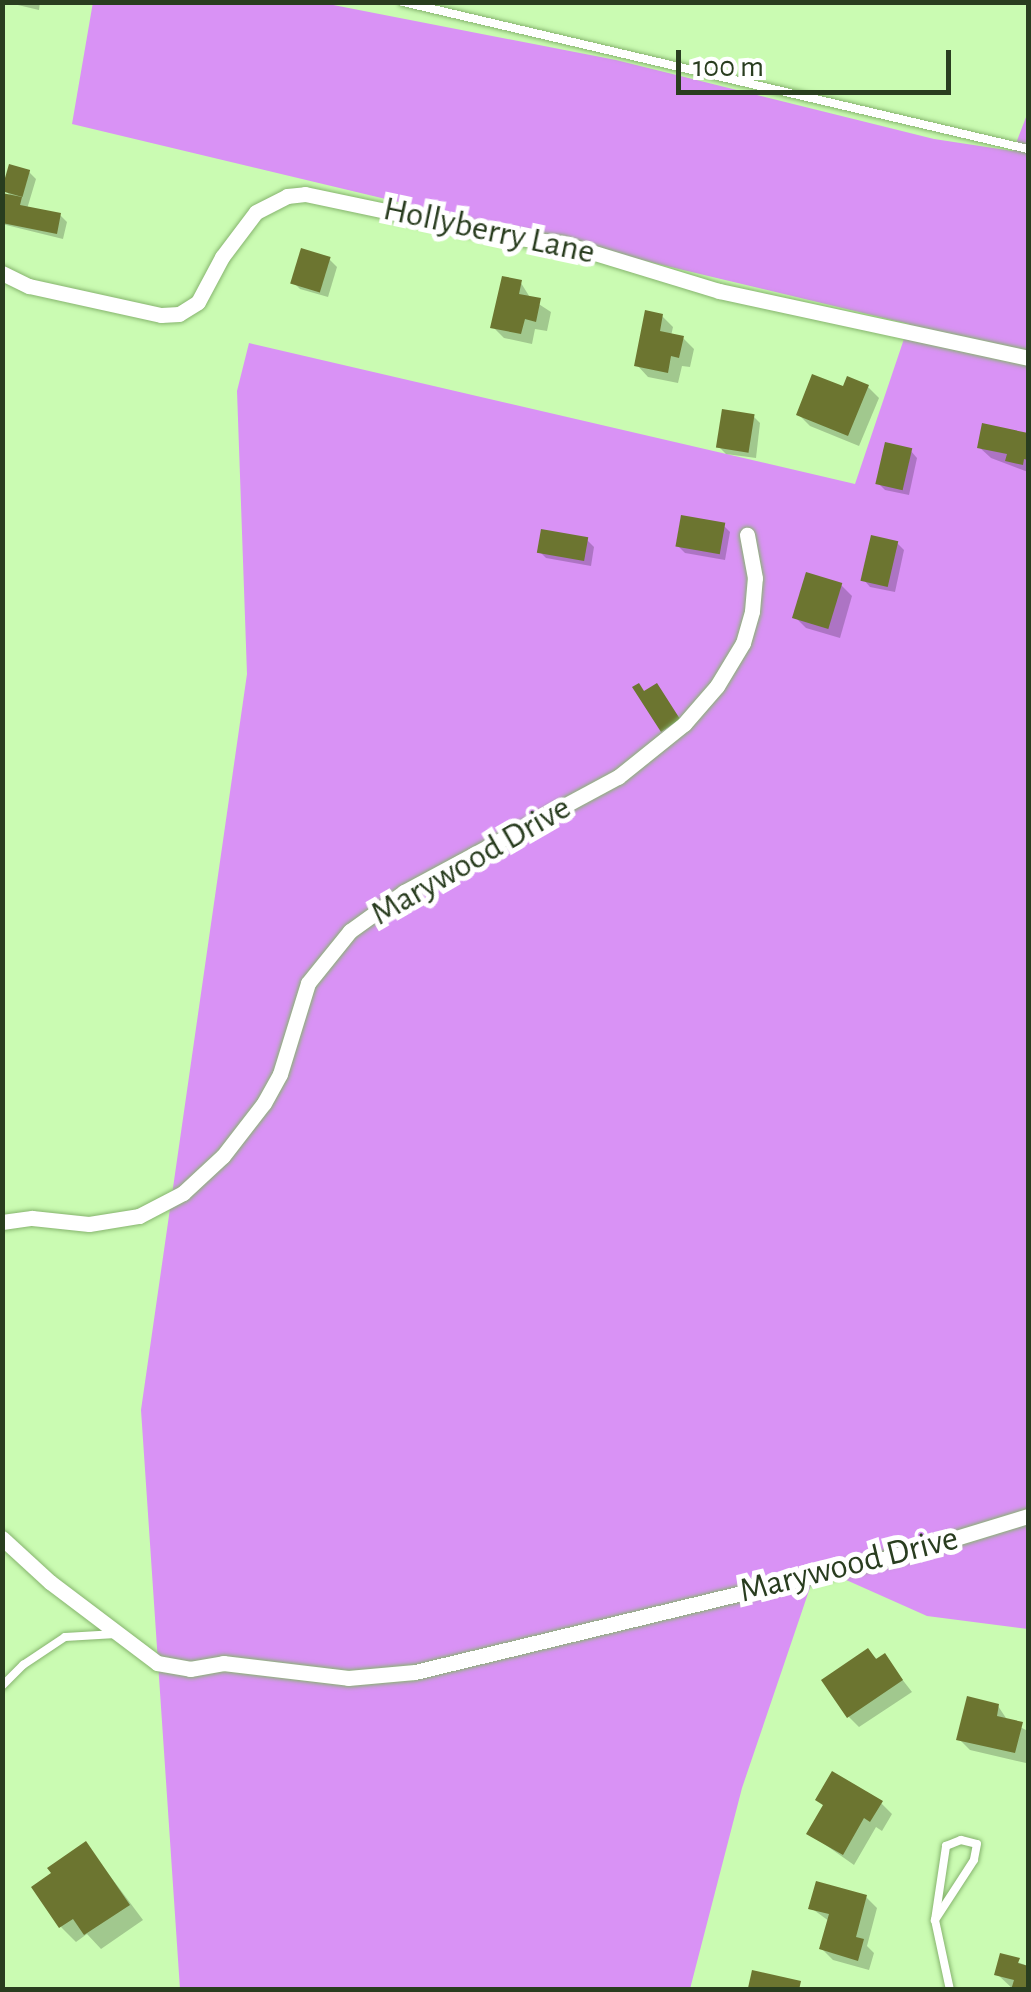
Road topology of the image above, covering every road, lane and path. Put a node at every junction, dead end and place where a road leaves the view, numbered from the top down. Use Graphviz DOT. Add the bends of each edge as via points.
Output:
graph roads {
  1 [pos="403,2"];
  2 [pos="1028,150"];
  3 [pos="2,274"];
  4 [pos="1028,358"];
  5 [pos="747,535"];
  6 [pos="2,1222"];
  7 [pos="1028,1516"];
  8 [pos="2,1538"];
  9 [pos="121,1633"];
  10 [pos="2,1686"];
  11 [pos="935,1920"];
  12 [pos="950,1990"];
  1 -- 2 [label="lane"];
  3 -- 4 [label="street, Hollyberry Lane" via="28,286 179,314 198,302 256,212 305,194 562,243 719,291"];
  5 -- 6 [label="street, Marywood Drive" via="755,578 752,611 743,643 717,686 684,724 618,777 404,892 350,931 308,983 293,1043 264,1104 202,1175 139,1216 90,1224"];
  7 -- 9 [label="street, Marywood Drive" via="906,1553 381,1677 222,1663 173,1668 142,1655"];
  8 -- 9 [label="street, Marywood Drive"];
  9 -- 10 [label="lane" via="65,1637"];
  11 -- 11 [label="lane" via="946,1846 961,1840 977,1844 967,1875"];
  11 -- 12 [label="lane"];
}
